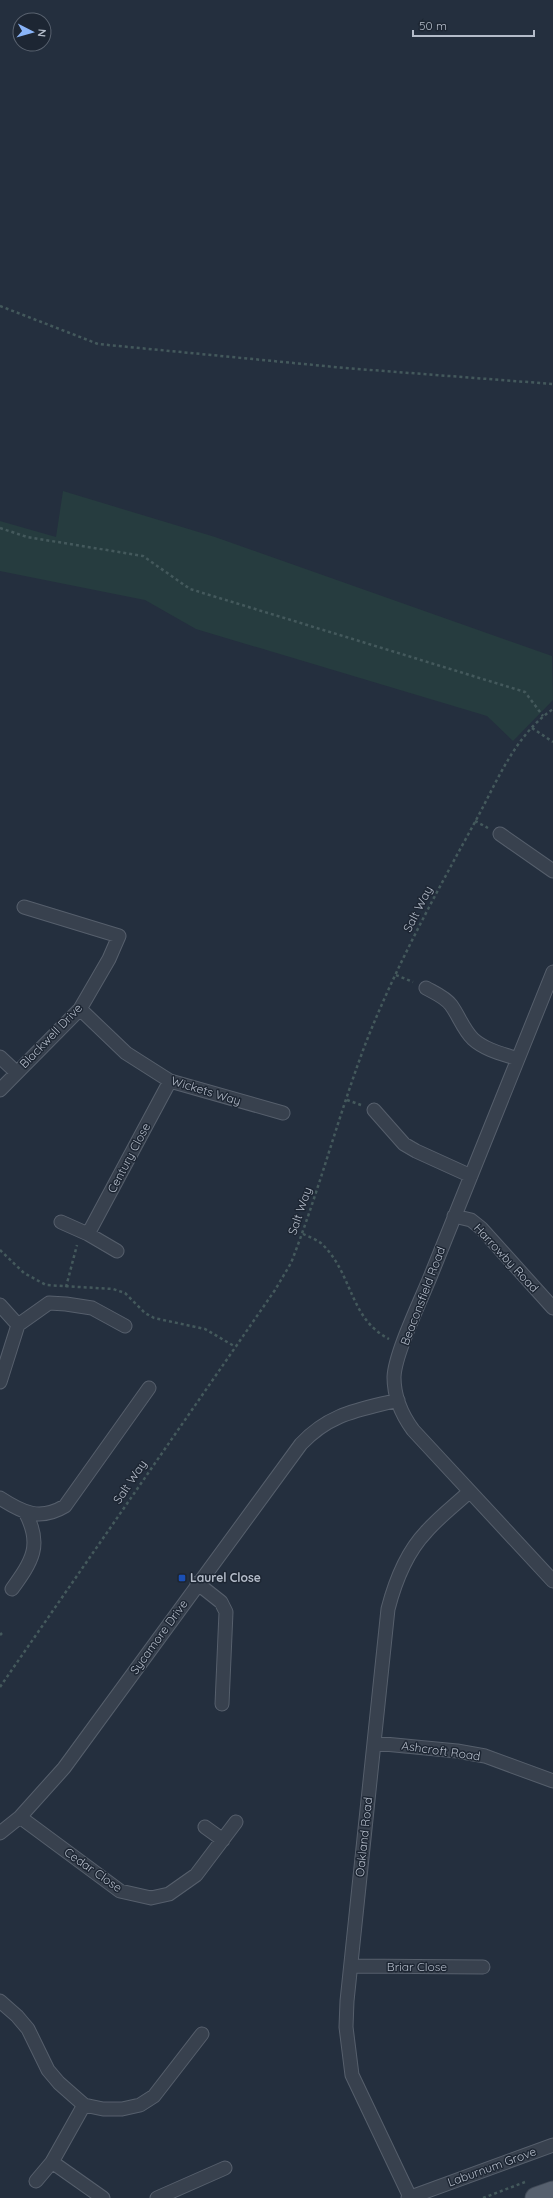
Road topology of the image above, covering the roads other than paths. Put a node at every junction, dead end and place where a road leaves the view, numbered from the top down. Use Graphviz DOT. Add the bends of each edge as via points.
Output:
graph roads {
  1 [pos="500,834"];
  2 [pos="553,870"];
  3 [pos="24,907"];
  4 [pos="553,972"];
  5 [pos="426,988"];
  6 [pos="80,1010"];
  7 [pos="0,1057"];
  8 [pos="518,1059"];
  9 [pos="16,1072"];
  10 [pos="170,1081"];
  11 [pos="0,1090"];
  12 [pos="374,1110"];
  13 [pos="283,1113"];
  14 [pos="471,1176"];
  15 [pos="454,1216"];
  16 [pos="61,1222"];
  17 [pos="84,1233"];
  18 [pos="117,1251"];
  19 [pos="0,1305"];
  20 [pos="553,1308"];
  21 [pos="18,1325"];
  22 [pos="125,1326"];
  23 [pos="0,1382"];
  24 [pos="149,1388"];
  25 [pos="398,1400"];
  26 [pos="469,1492"];
  27 [pos="0,1498"];
  28 [pos="25,1512"];
  29 [pos="553,1581"];
  30 [pos="197,1583"];
  31 [pos="12,1589"];
  32 [pos="222,1704"];
  33 [pos="374,1743"];
  34 [pos="553,1780"];
  35 [pos="20,1817"];
  36 [pos="236,1822"];
  37 [pos="205,1827"];
  38 [pos="0,1833"];
  39 [pos="223,1840"];
  40 [pos="351,1966"];
  41 [pos="483,1967"];
  42 [pos="0,2001"];
  43 [pos="202,2034"];
  44 [pos="84,2105"];
  45 [pos="553,2145"];
  46 [pos="52,2162"];
  47 [pos="225,2168"];
  48 [pos="36,2181"];
  49 [pos="534,2189"];
  50 [pos="553,2192"];
  51 [pos="409,2197"];
  52 [pos="103,2198"];
  53 [pos="157,2198"];
  1 -- 2 [label="street"];
  3 -- 6 [label="street, Blackwell Drive" via="120,936"];
  4 -- 8 [label="street, Beaconsfield Road"];
  5 -- 8 [label="street" via="442,996 451,1005 474,1039 488,1049"];
  6 -- 9 [label="street, Blackwell Drive"];
  6 -- 10 [label="street, Wickets Way" via="126,1054"];
  7 -- 9 [label="street"];
  8 -- 14 [label="street, Beaconsfield Road"];
  9 -- 11 [label="street, Blackwell Drive"];
  10 -- 13 [label="street, Wickets Way"];
  10 -- 17 [label="street, Century Close"];
  12 -- 14 [label="street" via="404,1144"];
  14 -- 15 [label="street, Beaconsfield Road"];
  15 -- 20 [label="street, Harrowby Road" via="471,1220 481,1228"];
  15 -- 25 [label="street, Beaconsfield Road" via="403,1346 394,1376"];
  16 -- 17 [label="street"];
  17 -- 18 [label="street"];
  19 -- 21 [label="street"];
  21 -- 22 [label="street" via="49,1303 92,1308"];
  21 -- 23 [label="street"];
  24 -- 28 [label="street" via="65,1506 52,1513"];
  25 -- 26 [label="street, Beaconsfield Road" via="402,1415 413,1430"];
  25 -- 30 [label="street, Sycamore Drive" via="328,1421 313,1431"];
  26 -- 29 [label="street, Beaconsfield Road"];
  26 -- 33 [label="street, Oakland Road" via="425,1532 412,1550 393,1590 388,1609"];
  27 -- 28 [label="street"];
  28 -- 31 [label="street" via="32,1526 35,1550 30,1563"];
  30 -- 32 [label="street" via="221,1602 226,1612"];
  30 -- 35 [label="street, Sycamore Drive" via="64,1768"];
  33 -- 34 [label="street, Ashcroft Road" via="485,1756"];
  33 -- 40 [label="street, Oakland Road"];
  35 -- 38 [label="street, Sycamore Drive"];
  35 -- 39 [label="street, Cedar Close" via="120,1891 151,1898 169,1894 196,1875"];
  36 -- 39 [label="street, Cedar Close"];
  37 -- 39 [label="street"];
  40 -- 41 [label="street, Briar Close"];
  40 -- 51 [label="street, Oakland Road" via="346,2027 352,2074"];
  42 -- 44 [label="street" via="28,2029 48,2070"];
  43 -- 44 [label="street" via="154,2096 140,2105 122,2109 103,2109"];
  44 -- 46 [label="street"];
  45 -- 51 [label="street, Laburnum Grove"];
  46 -- 48 [label="street"];
  46 -- 52 [label="street"];
  47 -- 53 [label="street"];
  49 -- 50 [label="main road"];
}
